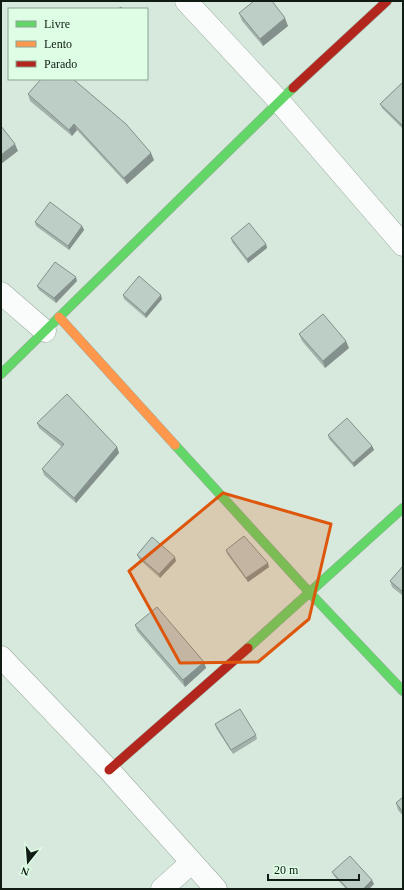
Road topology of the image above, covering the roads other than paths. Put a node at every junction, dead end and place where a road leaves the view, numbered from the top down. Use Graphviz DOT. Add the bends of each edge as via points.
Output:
graph roads {
  1 [pos="186,1"];
  2 [pos="387,1"];
  3 [pos="278,101"];
  4 [pos="403,245"];
  5 [pos="1,293"];
  6 [pos="52,324"];
  7 [pos="1,374"];
  8 [pos="403,508"];
  9 [pos="310,594"];
  10 [pos="1,657"];
  11 [pos="403,691"];
  12 [pos="109,770"];
  13 [pos="191,863"];
  14 [pos="162,889"];
  15 [pos="216,889"];
  1 -- 3 [label="street"];
  2 -- 3 [label="street"];
  3 -- 4 [label="street"];
  3 -- 6 [label="street"];
  5 -- 6 [label="street"];
  6 -- 7 [label="street"];
  6 -- 9 [label="street"];
  8 -- 9 [label="street"];
  9 -- 11 [label="street"];
  9 -- 12 [label="street"];
  10 -- 12 [label="street"];
  12 -- 13 [label="street"];
  13 -- 14 [label="street"];
  13 -- 15 [label="street"];
}
